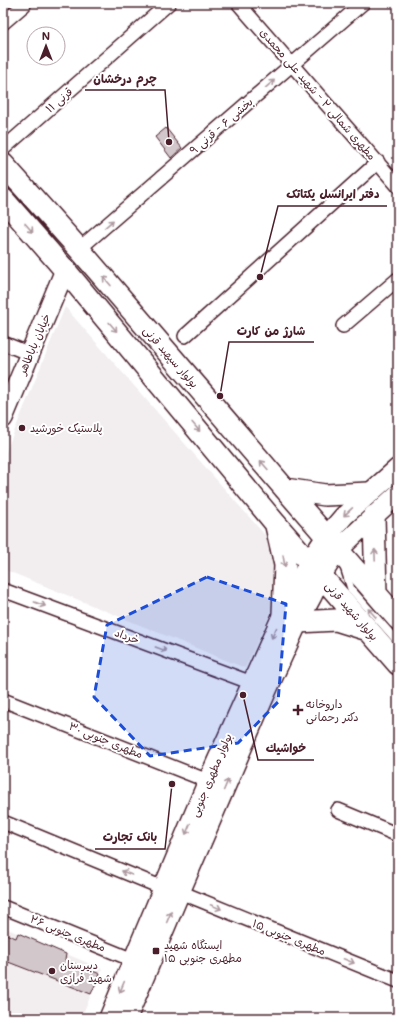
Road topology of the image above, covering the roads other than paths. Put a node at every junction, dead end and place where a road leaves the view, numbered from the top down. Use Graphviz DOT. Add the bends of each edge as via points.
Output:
graph roads {
  1 [pos="169,3"];
  2 [pos="238,3"];
  3 [pos="363,3"];
  4 [pos="24,4"];
  5 [pos="3,23"];
  6 [pos="292,64"];
  7 [pos="3,149"];
  8 [pos="378,162"];
  9 [pos="3,164"];
  10 [pos="398,186"];
  11 [pos="3,199"];
  12 [pos="79,249"];
  13 [pos="65,270"];
  14 [pos="398,279"];
  15 [pos="344,326"];
  16 [pos="185,336"];
  17 [pos="3,343"];
  18 [pos="30,354"];
  19 [pos="3,418"];
  20 [pos="398,468"];
  21 [pos="285,490"];
  22 [pos="369,493"];
  23 [pos="398,494"];
  24 [pos="374,516"];
  25 [pos="275,523"];
  26 [pos="332,544"];
  27 [pos="315,569"];
  28 [pos="3,590"];
  29 [pos="376,594"];
  30 [pos="291,618"];
  31 [pos="398,619"];
  32 [pos="368,630"];
  33 [pos="398,642"];
  34 [pos="398,664"];
  35 [pos="252,682"];
  36 [pos="3,700"];
  37 [pos="208,781"];
  38 [pos="338,810"];
  39 [pos="3,822"];
  40 [pos="398,836"];
  41 [pos="172,890"];
  42 [pos="3,907"];
  43 [pos="133,960"];
  44 [pos="398,981"];
  45 [pos="109,1018"];
  46 [pos="127,1018"];
  1 -- 7 [label="street, قرنی ۱۱"];
  2 -- 6 [label="street, مطهری شمالی ۲ - شهید علی محمدی"];
  3 -- 6 [label="street, بخشی ۶ - قرنی ۹"];
  4 -- 5 [label="street"];
  6 -- 8 [label="street, مطهری شمالی ۲ - شهید علی محمدی"];
  12 -- 6 [label="street, بخشی ۶ - قرنی ۹, one-way"];
  8 -- 10 [label="street, مطهری شمالی ۲ - شهید علی محمدی"];
  8 -- 16 [label="street"];
  9 -- 12 [label="main road, بولوار سپهبد قرنی"];
  11 -- 13 [label="main road, one-way"];
  21 -- 12 [label="main road, بولوار سپهبد قرنی, one-way"];
  13 -- 18 [label="main road, خیابان باباطاهر"];
  13 -- 25 [label="main road, one-way"];
  14 -- 15 [label="street"];
  17 -- 18 [label="street"];
  18 -- 19 [label="main road, خیابان باباطاهر"];
  20 -- 22 [label="main road"];
  21 -- 22 [label="main road" via="325,495"];
  21 -- 26 [label="main road, بولوار سپهبد قرنی"];
  22 -- 26 [label="main road, one-way" via="344,516"];
  23 -- 24 [label="main road"];
  24 -- 26 [label="main road"];
  29 -- 24 [label="main road, one-way"];
  25 -- 27 [label="main road"];
  25 -- 30 [label="main road, one-way" via="285,565"];
  26 -- 27 [label="main road, بولوار مطهری جنوبی"];
  26 -- 29 [label="main road"];
  33 -- 26 [label="lane, one-way" via="351,589"];
  27 -- 30 [label="main road, بولوار مطهری جنوبی" via="312,596"];
  27 -- 32 [label="main road, بولوار شهید قرنی"];
  28 -- 35 [label="street, خرداد, one-way"];
  29 -- 31 [label="main road"];
  30 -- 32 [label="main road" via="336,620"];
  30 -- 35 [label="main road, بولوار مطهری جنوبی, one-way"];
  41 -- 30 [label="main road, بولوار مطهری جنوبی, one-way" via="267,690"];
  32 -- 34 [label="main road, بولوار شهید قرنی"];
  35 -- 37 [label="main road, بولوار مطهری جنوبی"];
  36 -- 37 [label="street, مطهری جنوبی ۳۰"];
  37 -- 41 [label="main road, بولوار مطهری جنوبی, one-way"];
  38 -- 40 [label="street"];
  41 -- 39 [label="street, مطهری جنوبی ۱۵, one-way"];
  41 -- 43 [label="main road, بولوار مطهری جنوبی"];
  41 -- 44 [label="street, مطهری جنوبی ۱۵, one-way"];
  46 -- 41 [label="main road, بولوار مطهری جنوبی, one-way"];
  42 -- 43 [label="street, مطهری جنوبی ۲۶"];
  43 -- 45 [label="main road, بولوار مطهری جنوبی, one-way"];
}
